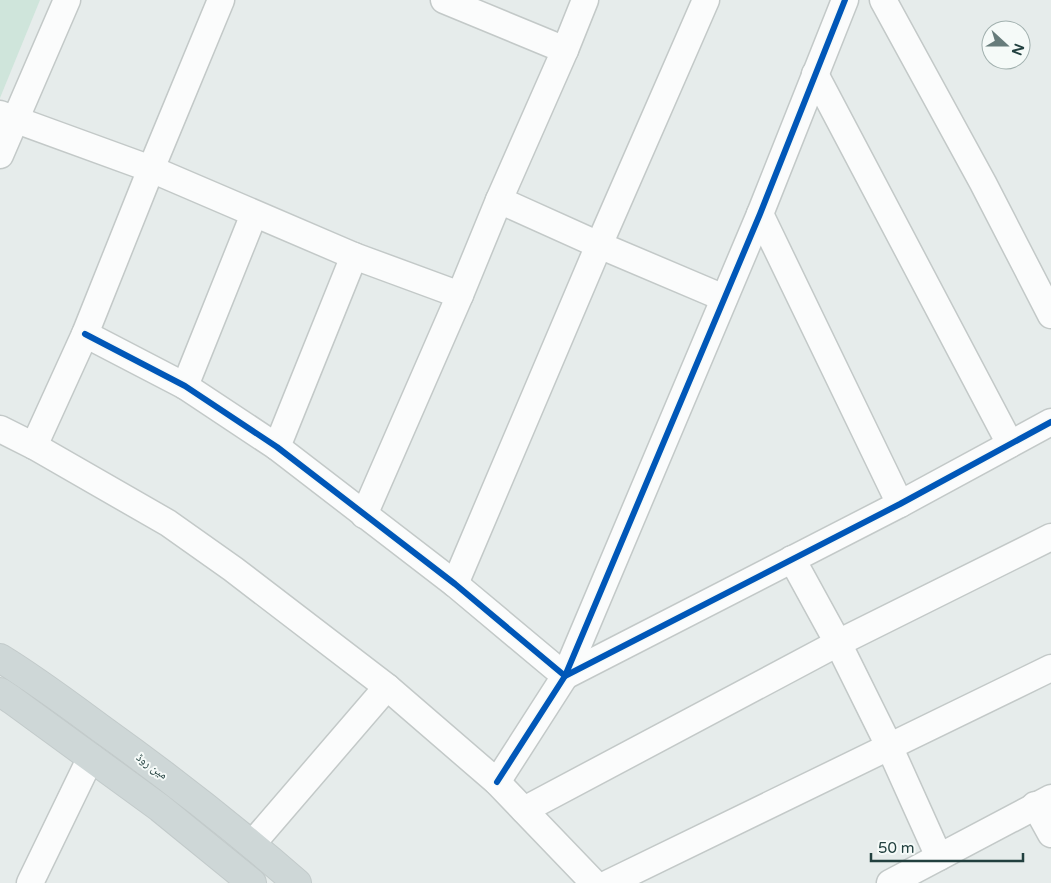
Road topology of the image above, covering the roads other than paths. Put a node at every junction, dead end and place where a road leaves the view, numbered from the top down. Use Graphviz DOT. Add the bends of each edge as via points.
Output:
graph roads {
  1 [pos="67,0"];
  2 [pos="221,0"];
  3 [pos="585,0"];
  4 [pos="706,0"];
  5 [pos="845,0"];
  6 [pos="883,0"];
  7 [pos="456,2"];
  8 [pos="564,50"];
  9 [pos="815,74"];
  10 [pos="7,117"];
  11 [pos="0,154"];
  12 [pos="150,169"];
  13 [pos="499,200"];
  14 [pos="254,214"];
  15 [pos="760,214"];
  16 [pos="599,245"];
  17 [pos="354,256"];
  18 [pos="460,295"];
  19 [pos="724,298"];
  20 [pos="1051,315"];
  21 [pos="85,334"];
  22 [pos="184,386"];
  23 [pos="1051,422"];
  24 [pos="0,429"];
  25 [pos="1010,444"];
  26 [pos="34,446"];
  27 [pos="277,446"];
  28 [pos="900,504"];
  29 [pos="364,515"];
  30 [pos="1051,538"];
  31 [pos="792,559"];
  32 [pos="455,584"];
  33 [pos="838,643"];
  34 [pos="0,658"];
  35 [pos="1051,668"];
  36 [pos="565,676"];
  37 [pos="387,687"];
  38 [pos="0,692"];
  39 [pos="889,746"];
  40 [pos="91,757"];
  41 [pos="497,782"];
  42 [pos="1043,802"];
  43 [pos="524,810"];
  44 [pos="1051,834"];
  45 [pos="252,844"];
  46 [pos="939,857"];
  47 [pos="30,883"];
  48 [pos="252,883"];
  49 [pos="297,883"];
  50 [pos="594,883"];
  51 [pos="609,883"];
  52 [pos="890,883"];
  1 -- 10 [label="street"];
  2 -- 12 [label="street"];
  3 -- 8 [label="street"];
  4 -- 16 [label="street"];
  5 -- 9 [label="street"];
  6 -- 20 [label="street"];
  7 -- 8 [label="street"];
  8 -- 13 [label="street"];
  9 -- 15 [label="street"];
  9 -- 25 [label="street"];
  10 -- 11 [label="street"];
  10 -- 12 [label="street"];
  12 -- 14 [label="street"];
  12 -- 21 [label="street"];
  13 -- 16 [label="street"];
  13 -- 18 [label="street"];
  14 -- 17 [label="street"];
  14 -- 22 [label="street"];
  15 -- 19 [label="street"];
  15 -- 28 [label="street"];
  16 -- 19 [label="street"];
  16 -- 32 [label="street"];
  17 -- 18 [label="street"];
  17 -- 27 [label="street"];
  18 -- 29 [label="street"];
  19 -- 36 [label="street"];
  21 -- 22 [label="street"];
  21 -- 26 [label="street"];
  22 -- 27 [label="street"];
  23 -- 25 [label="street"];
  24 -- 26 [label="street"];
  25 -- 28 [label="street"];
  26 -- 37 [label="street" via="168,523 234,569"];
  27 -- 29 [label="street"];
  28 -- 31 [label="street"];
  29 -- 32 [label="street"];
  30 -- 33 [label="street"];
  31 -- 33 [label="street"];
  31 -- 36 [label="street"];
  32 -- 36 [label="street"];
  33 -- 39 [label="street"];
  33 -- 43 [label="street"];
  34 -- 45 [label="main road, مین روڈ" via="170,779"];
  35 -- 39 [label="street"];
  36 -- 41 [label="street"];
  37 -- 41 [label="street"];
  37 -- 45 [label="street"];
  38 -- 40 [label="main road"];
  39 -- 46 [label="street"];
  39 -- 51 [label="street"];
  40 -- 47 [label="street"];
  40 -- 48 [label="main road"];
  41 -- 43 [label="street"];
  42 -- 44 [label="street"];
  42 -- 46 [label="street"];
  43 -- 50 [label="street"];
  45 -- 49 [label="main road, مین روڈ"];
  46 -- 52 [label="street"];
}
